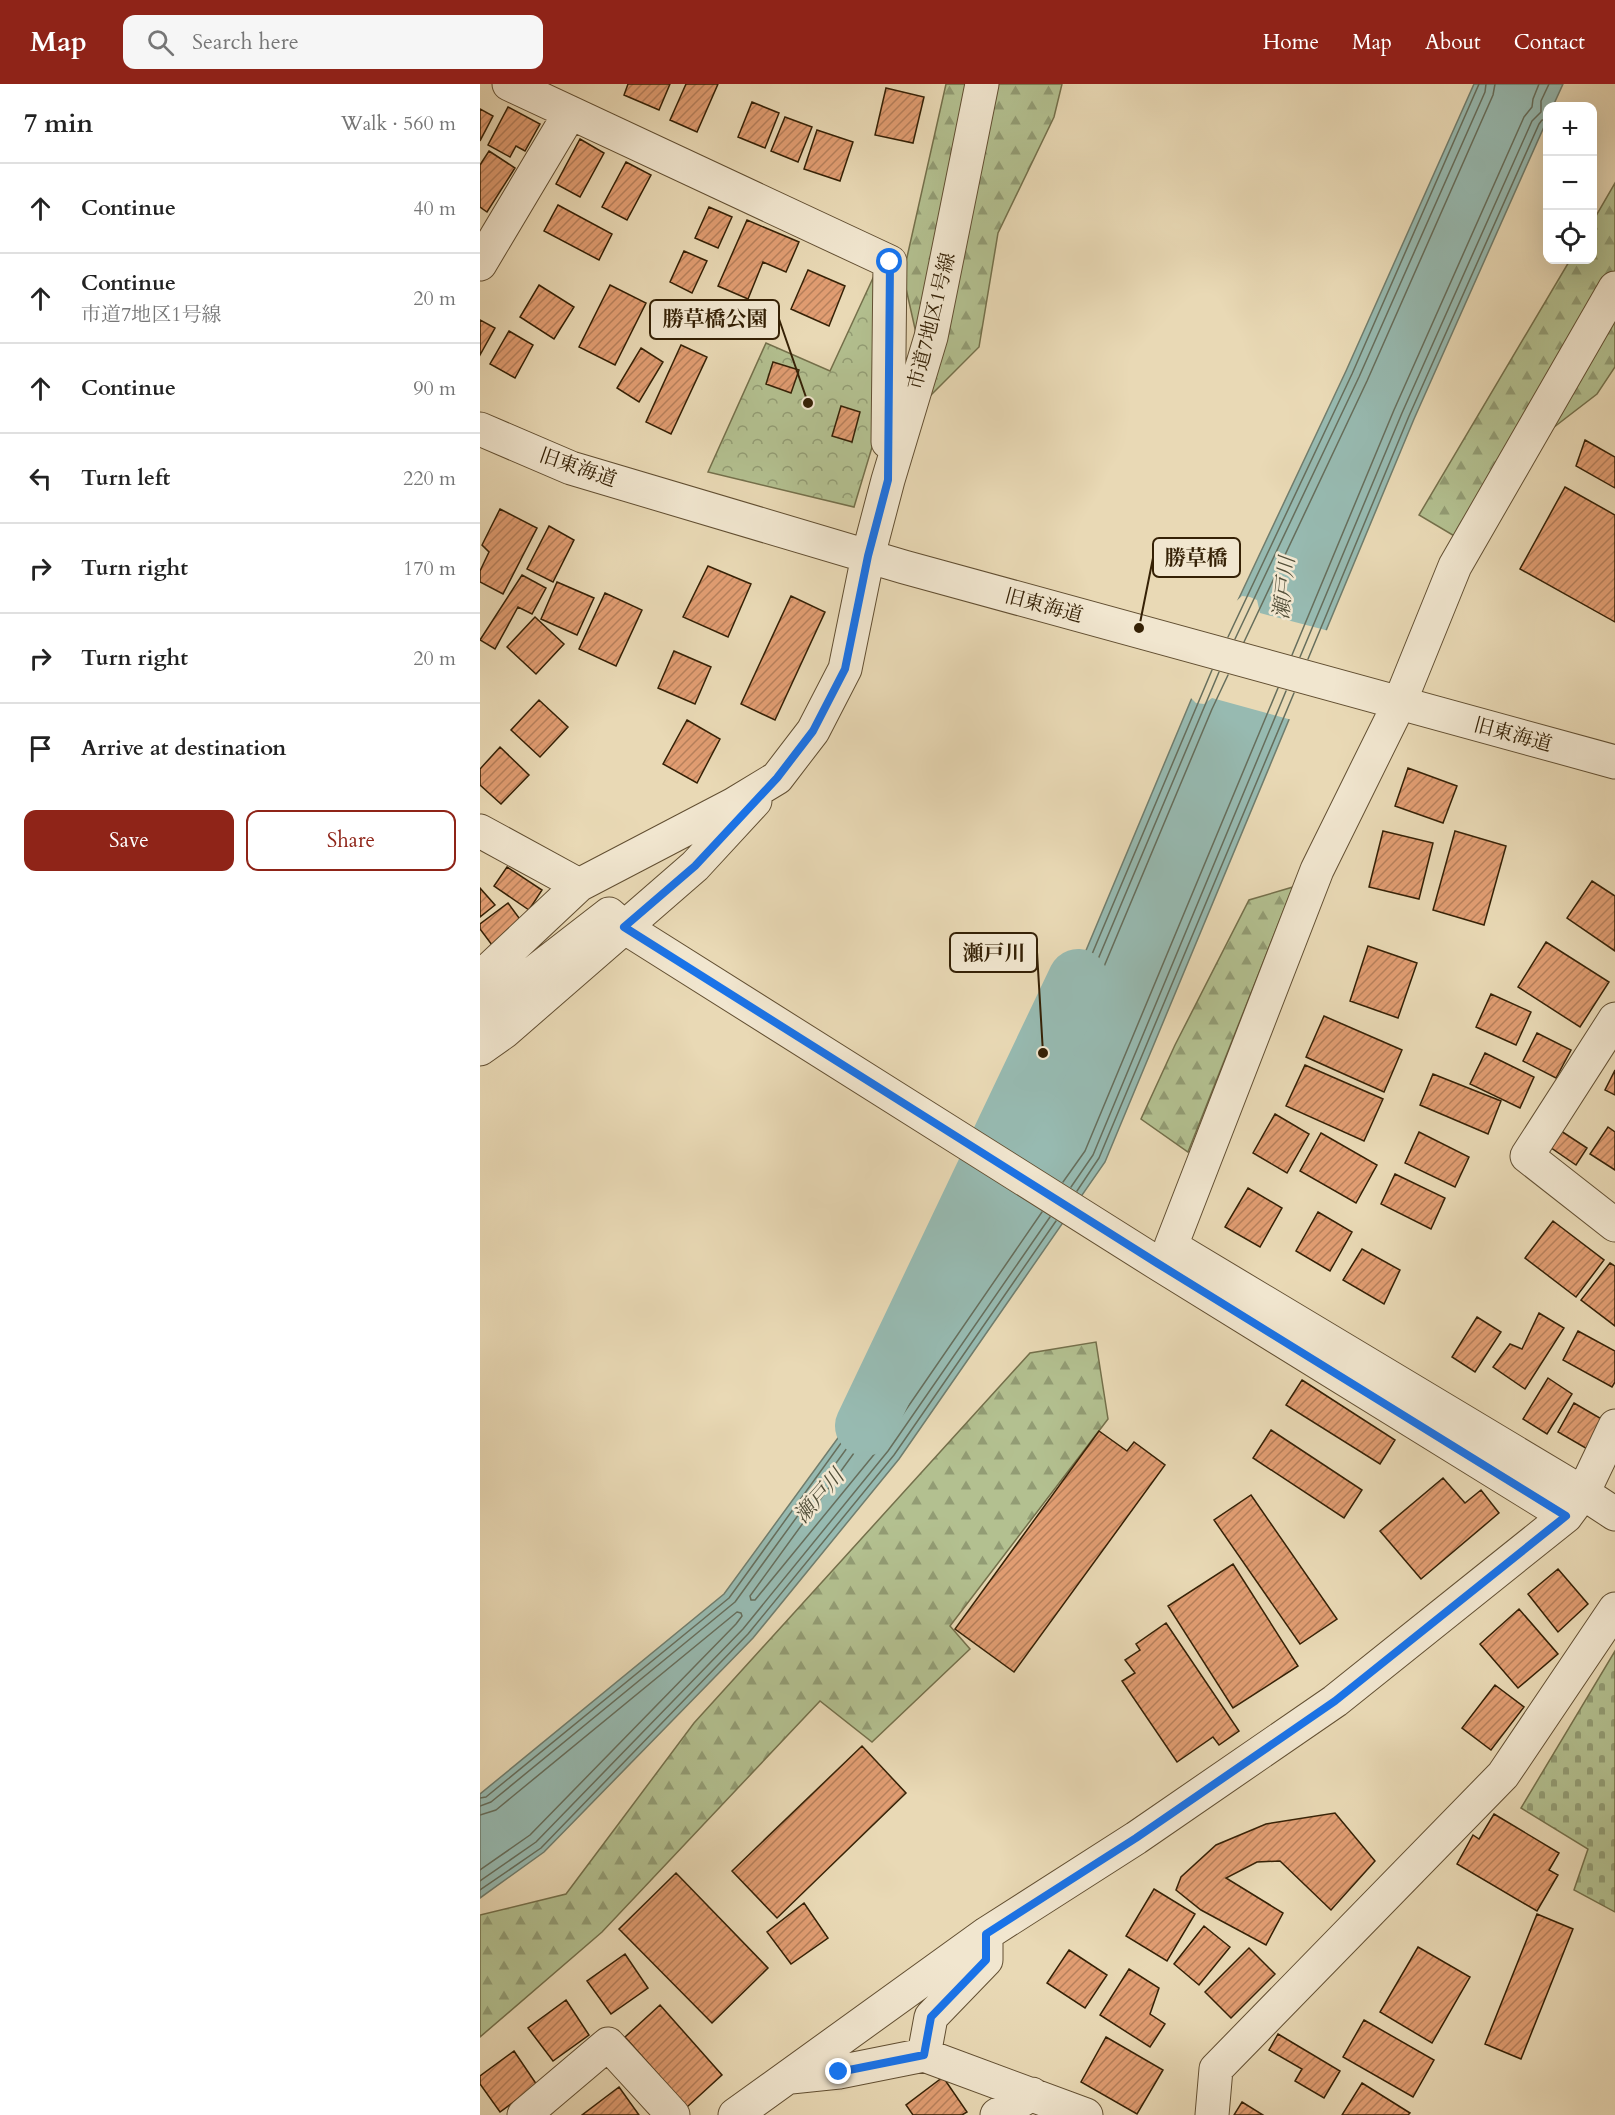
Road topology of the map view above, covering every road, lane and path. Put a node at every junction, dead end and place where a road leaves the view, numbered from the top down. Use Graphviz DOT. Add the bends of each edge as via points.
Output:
graph roads {
  1 [pos="509,84"];
  2 [pos="982,84"];
  3 [pos="554,99"];
  4 [pos="480,264"];
  5 [pos="1615,288"];
  6 [pos="480,429"];
  7 [pos="888,480"];
  8 [pos="868,556"];
  9 [pos="1399,704"];
  10 [pos="1614,758"];
  11 [pos="777,778"];
  12 [pos="480,831"];
  13 [pos="579,885"];
  14 [pos="624,927"];
  15 [pos="480,978"];
  16 [pos="480,1014"];
  17 [pos="1615,1019"];
  18 [pos="480,1049"];
  19 [pos="1615,1225"];
  20 [pos="1615,1426"];
  21 [pos="1575,1504"];
  22 [pos="1615,1514"];
  23 [pos="1615,1609"];
  24 [pos="986,1934"];
  25 [pos="924,2055"];
  26 [pos="789,2077"];
  27 [pos="1032,2094"];
  28 [pos="525,2115"];
  29 [pos="673,2115"];
  30 [pos="735,2115"];
  31 [pos="997,2115"];
  32 [pos="1086,2115"];
  33 [pos="1212,2115"];
  1 -- 3 [label="street"];
  2 -- 7 [label="street, 市道7地区1号線" via="931,337"];
  3 -- 4 [label="street"];
  3 -- 7 [label="street" via="890,262"];
  5 -- 9 [label="street" via="1455,566"];
  6 -- 8 [label="street, 旧東海道" via="571,468"];
  7 -- 8 [label="street, 市道7地区1号線"];
  8 -- 9 [label="street, 旧東海道"];
  8 -- 11 [label="street, 市道7地区1号線" via="845,669 813,731"];
  9 -- 10 [label="street, 旧東海道"];
  9 -- 21 [label="street" via="1317,870 1171,1246"];
  11 -- 13 [label="street"];
  11 -- 14 [label="street, 市道7地区1号線" via="695,866"];
  12 -- 13 [label="street"];
  13 -- 15 [label="street"];
  14 -- 16 [label="street" via="609,914"];
  14 -- 18 [label="street, 市道7地区1号線"];
  14 -- 21 [label="street" via="1157,1263"];
  17 -- 19 [label="street" via="1527,1156"];
  20 -- 21 [label="street"];
  21 -- 22 [label="street"];
  21 -- 24 [label="street" via="1335,1701 1136,1838"];
  23 -- 33 [label="street" via="1503,1775 1216,2069"];
  24 -- 25 [label="street" via="986,1960 931,2017"];
  24 -- 26 [label="street"];
  25 -- 26 [label="street" via="839,2072"];
  25 -- 27 [label="street"];
  26 -- 30 [label="street"];
  27 -- 31 [label="street"];
  27 -- 32 [label="street"];
  28 -- 29 [label="street" via="608,2044"];
}
